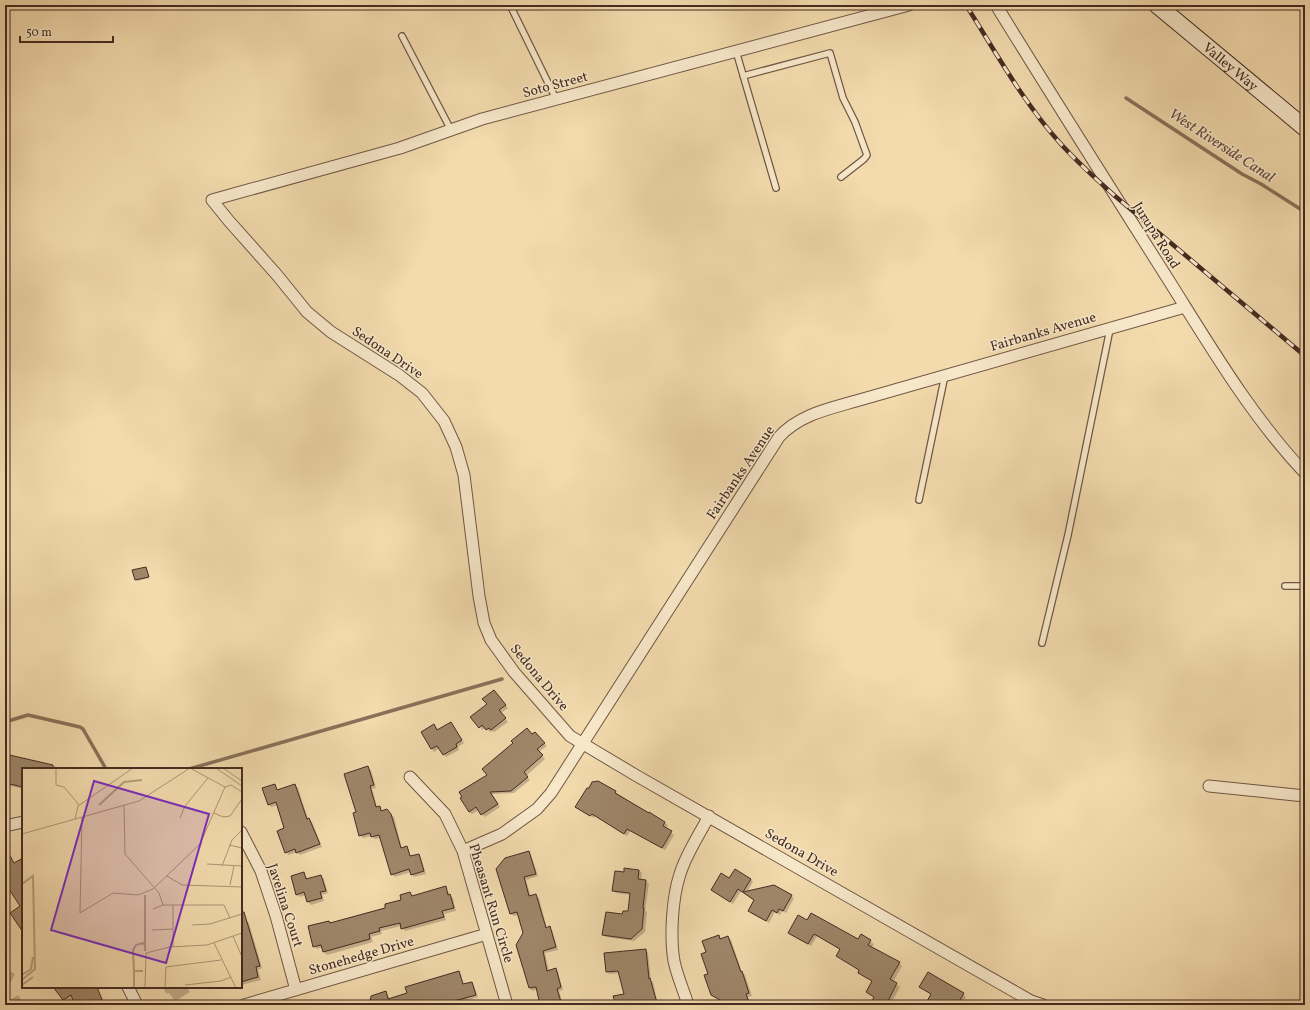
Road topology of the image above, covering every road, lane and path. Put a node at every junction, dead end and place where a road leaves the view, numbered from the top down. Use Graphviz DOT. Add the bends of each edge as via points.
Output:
graph roads {
  1 [pos="510,5"];
  2 [pos="909,5"];
  3 [pos="996,5"];
  4 [pos="1157,5"];
  5 [pos="402,36"];
  6 [pos="736,51"];
  7 [pos="743,76"];
  8 [pos="556,99"];
  9 [pos="1305,128"];
  10 [pos="450,130"];
  11 [pos="841,176"];
  12 [pos="776,188"];
  13 [pos="212,200"];
  14 [pos="1185,306"];
  15 [pos="1110,328"];
  16 [pos="945,375"];
  17 [pos="1305,473"];
  18 [pos="919,500"];
  19 [pos="1305,585"];
  20 [pos="1285,586"];
  21 [pos="1042,643"];
  22 [pos="582,744"];
  23 [pos="410,777"];
  24 [pos="1209,786"];
  25 [pos="1305,796"];
  26 [pos="709,816"];
  27 [pos="22,822"];
  28 [pos="5,826"];
  29 [pos="242,834"];
  30 [pos="463,851"];
  31 [pos="487,934"];
  32 [pos="128,988"];
  33 [pos="296,990"];
  34 [pos="137,1005"];
  35 [pos="244,1005"];
  36 [pos="507,1005"];
  37 [pos="688,1005"];
  38 [pos="1043,1005"];
  1 -- 8 [label="lane"];
  2 -- 6 [label="street, Soto Street"];
  3 -- 14 [label="street, Jurupa Road"];
  4 -- 9 [label="street, Valley Way"];
  5 -- 10 [label="lane"];
  6 -- 7 [label="lane"];
  6 -- 8 [label="street, Soto Street"];
  7 -- 11 [label="lane" via="830,53 843,98 867,155"];
  7 -- 12 [label="lane"];
  8 -- 10 [label="street, Soto Street"];
  10 -- 13 [label="street, Soto Street" via="400,148"];
  13 -- 22 [label="street, Sedona Drive" via="308,312 331,332 399,375 422,393 444,422 456,447 464,475 478,596 491,640 514,672 570,736"];
  14 -- 15 [label="street, Fairbanks Avenue"];
  14 -- 17 [label="street, Jurupa Road" via="1255,415"];
  15 -- 16 [label="street, Fairbanks Avenue"];
  15 -- 21 [label="lane" via="1068,535"];
  16 -- 18 [label="lane"];
  16 -- 22 [label="street, Fairbanks Avenue" via="812,414 784,431"];
  19 -- 20 [label="lane"];
  22 -- 26 [label="street, Sedona Drive"];
  22 -- 30 [label="street, Fairbanks Avenue" via="551,793 537,809 502,834"];
  23 -- 30 [label="street, Pheasant Run Circle" via="445,814"];
  24 -- 25 [label="street"];
  26 -- 37 [label="street" via="680,874 674,904 671,937 674,962"];
  26 -- 38 [label="street, Sedona Drive" via="1031,1001"];
  27 -- 28 [label="street"];
  29 -- 33 [label="street, Javelina Court" via="261,872"];
  30 -- 31 [label="street, Pheasant Run Circle"];
  31 -- 33 [label="street, Stonehedge Drive"];
  31 -- 36 [label="street, Pheasant Run Circle"];
  32 -- 34 [label="street"];
  33 -- 35 [label="street, Stonehedge Drive"];
}
